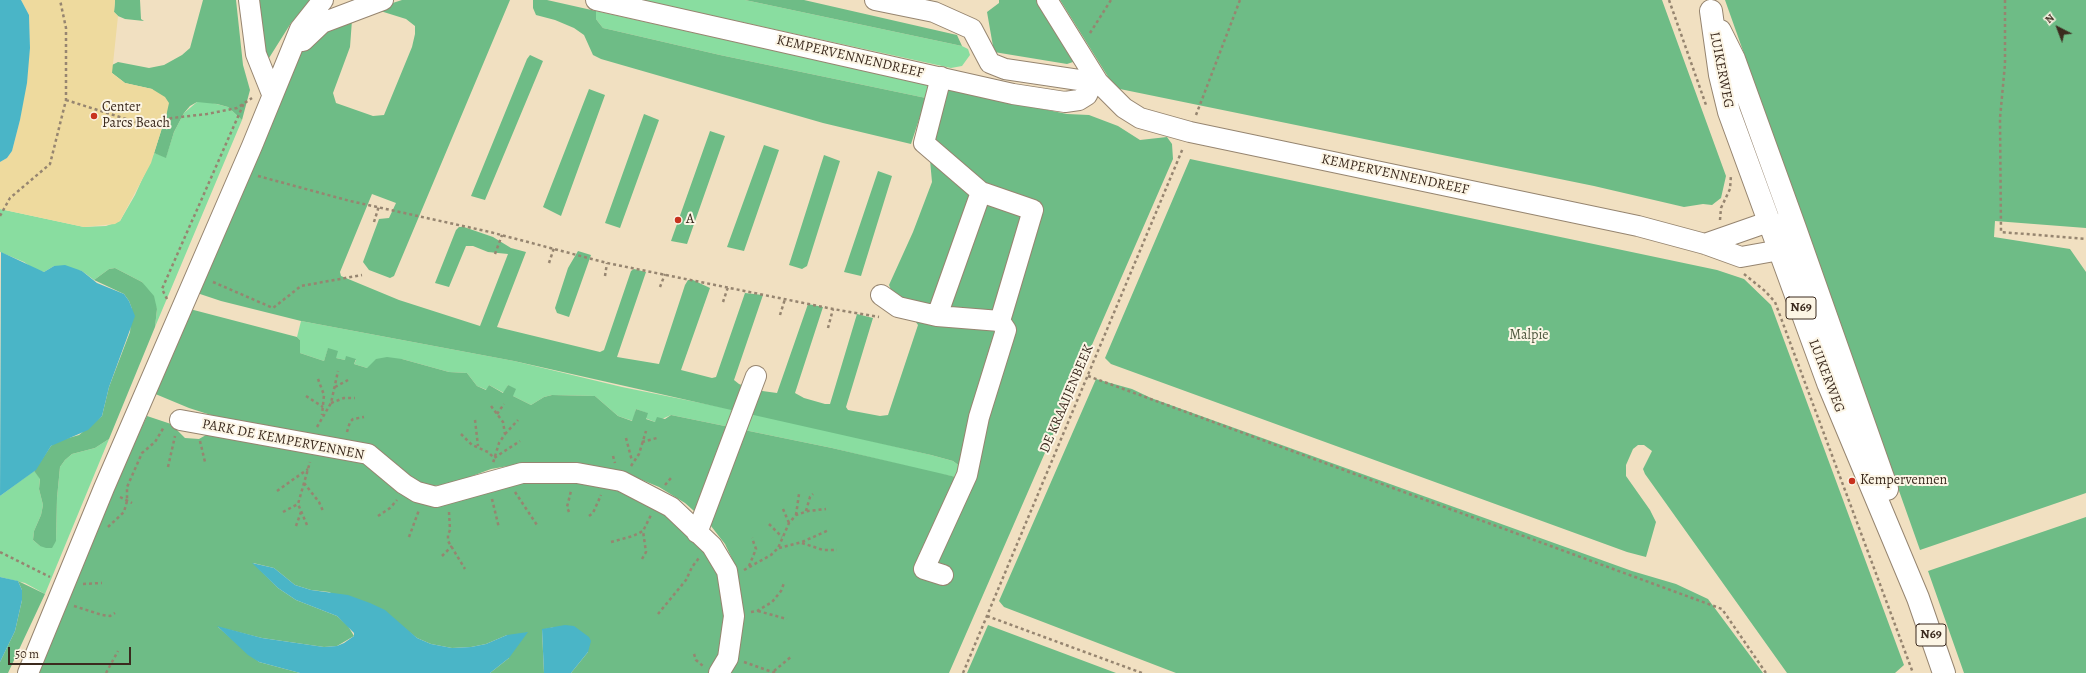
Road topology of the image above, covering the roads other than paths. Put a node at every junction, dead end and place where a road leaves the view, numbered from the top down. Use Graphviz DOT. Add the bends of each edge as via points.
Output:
graph roads {
  1 [pos="249,0"];
  2 [pos="323,0"];
  3 [pos="383,0"];
  4 [pos="596,0"];
  5 [pos="875,0"];
  6 [pos="1047,0"];
  7 [pos="1709,5"];
  8 [pos="292,50"];
  9 [pos="990,64"];
  10 [pos="941,77"];
  11 [pos="967,82"];
  12 [pos="1094,84"];
  13 [pos="272,94"];
  14 [pos="981,192"];
  15 [pos="1768,222"];
  16 [pos="1795,228"];
  17 [pos="1719,246"];
  18 [pos="1780,250"];
  19 [pos="881,294"];
  20 [pos="937,316"];
  21 [pos="1000,321"];
  22 [pos="756,376"];
  23 [pos="176,419"];
  24 [pos="697,533"];
  25 [pos="943,575"];
  26 [pos="1918,598"];
  27 [pos="723,666"];
  28 [pos="28,673"];
  29 [pos="1944,673"];
  1 -- 13 [label="street" via="256,54"];
  2 -- 8 [label="street" via="300,29"];
  3 -- 8 [label="street" via="322,23"];
  4 -- 10 [label="street, KEMPERVENNENDREEF"];
  5 -- 9 [label="street" via="934,12 972,29"];
  6 -- 12 [label="street, KEMPERVENNENDREEF" via="1086,60"];
  7 -- 15 [label="main road, LUIKERWEG / N69" via="1720,75 1729,112"];
  7 -- 16 [label="main road, LUIKERWEG / N69" via="1734,59"];
  8 -- 13 [label="street"];
  9 -- 11 [label="street"];
  9 -- 12 [label="street" via="1005,69"];
  10 -- 11 [label="street, KEMPERVENNENDREEF"];
  10 -- 14 [label="street" via="924,143"];
  11 -- 12 [label="street, KEMPERVENNENDREEF" via="1013,94 1065,102 1079,100 1087,95"];
  12 -- 17 [label="street, KEMPERVENNENDREEF" via="1140,118 1190,132 1638,226"];
  13 -- 28 [label="street"];
  14 -- 20 [label="street"];
  14 -- 21 [label="street" via="1033,210"];
  15 -- 16 [label="street"];
  15 -- 17 [label="street"];
  15 -- 18 [label="main road, LUIKERWEG / N69"];
  16 -- 18 [label="street"];
  16 -- 26 [label="main road, LUIKERWEG / N69" via="1882,475"];
  17 -- 18 [label="street, KEMPERVENNENDREEF" via="1741,257"];
  18 -- 26 [label="main road, LUIKERWEG / N69" via="1828,383"];
  19 -- 20 [label="street" via="898,307"];
  20 -- 21 [label="street"];
  21 -- 25 [label="street" via="1006,330 979,417 967,475 924,569"];
  22 -- 24 [label="street"];
  23 -- 24 [label="street, PARK DE KEMPERVENNEN" via="368,454 415,490 436,496 496,479 543,472 578,473 606,478 625,484 671,507"];
  24 -- 27 [label="street" via="712,546 726,571 729,584 734,618"];
  26 -- 29 [label="main road, LUIKERWEG / N69"];
}
